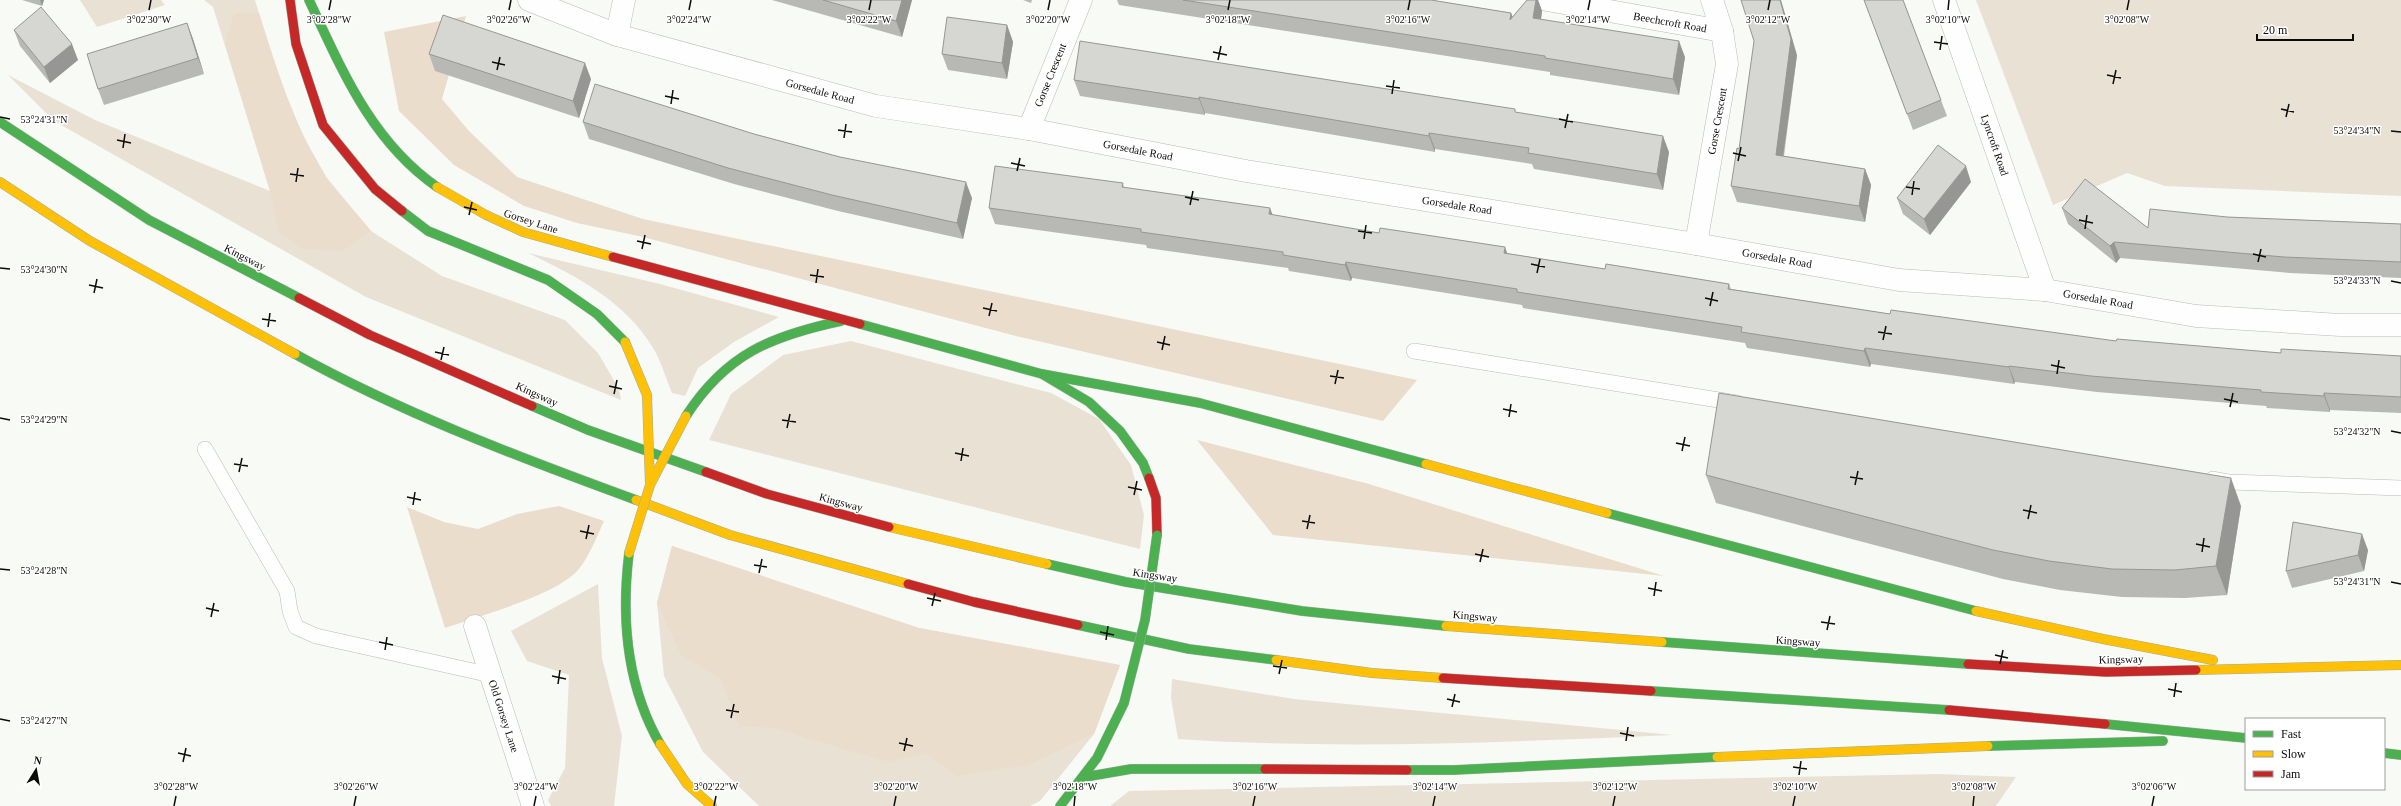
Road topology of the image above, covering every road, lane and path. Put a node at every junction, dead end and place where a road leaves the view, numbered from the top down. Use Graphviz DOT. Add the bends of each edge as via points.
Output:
graph roads {
  1 [pos="290,0"];
  2 [pos="308,0"];
  3 [pos="529,0"];
  4 [pos="624,0"];
  5 [pos="1081,0"];
  6 [pos="1547,0"];
  7 [pos="1712,0"];
  8 [pos="1944,0"];
  9 [pos="1722,31"];
  10 [pos="617,34"];
  11 [pos="0,122"];
  12 [pos="1029,129"];
  13 [pos="0,182"];
  14 [pos="1696,244"];
  15 [pos="2045,290"];
  16 [pos="846,320"];
  17 [pos="2401,325"];
  18 [pos="1414,352"];
  19 [pos="1042,374"];
  20 [pos="1751,405"];
  21 [pos="205,450"];
  22 [pos="2198,477"];
  23 [pos="650,485"];
  24 [pos="2401,488"];
  25 [pos="475,626"];
  26 [pos="2401,665"];
  27 [pos="2255,668"];
  28 [pos="491,675"];
  29 [pos="2245,738"];
  30 [pos="2245,738"];
  31 [pos="2385,753"];
  32 [pos="2401,755"];
  33 [pos="1086,777"];
  34 [pos="533,806"];
  35 [pos="712,806"];
  36 [pos="1060,806"];
  1 -- 23 [label="main road, bridge" via="296,44 323,125 375,189 428,231 548,280 597,314 624,341 647,395"];
  2 -- 16 [label="main road, Gorsey Lane" via="362,105 388,142 416,170 450,196 488,218 523,232"];
  3 -- 10 [label="street, Gorsedale Road"];
  4 -- 10 [label="street"];
  5 -- 12 [label="street, Gorse Crescent"];
  6 -- 9 [label="street, Beechcroft Road"];
  7 -- 9 [label="street, Gorse Crescent"];
  8 -- 15 [label="street, Lyncroft Road"];
  9 -- 14 [label="street, Gorse Crescent" via="1727,64"];
  10 -- 12 [label="street, Gorsedale Road" via="876,106"];
  11 -- 27 [label="main road, Kingsway" via="149,220 370,335 588,430 768,494 921,536 1133,583 1302,611 1470,628 1886,659 2106,672"];
  12 -- 14 [label="street, Gorsedale Road" via="1246,171"];
  13 -- 29 [label="main road" via="90,241 353,386 562,473 730,535 974,602 1188,649 1372,673 1985,712"];
  14 -- 15 [label="street, Gorsedale Road" via="1899,280"];
  15 -- 17 [label="street, Gorsedale Road" via="2196,316"];
  16 -- 19 [label="main road, Gorsey Lane"];
  16 -- 23 [label="main road, bridge" via="803,328 753,349 727,366 704,389 686,416"];
  18 -- 20 [label="lane"];
  19 -- 27 [label="main road" via="1200,403 1950,605 2103,639"];
  19 -- 33 [label="main road, bridge" via="1089,402 1120,431 1140,458 1156,498 1157,535 1154,564 1134,673 1108,740"];
  21 -- 28 [label="lane" via="287,591 296,627 316,636"];
  22 -- 24 [label="lane" via="2229,482"];
  23 -- 35 [label="main road, bridge" via="629,553 624,584 628,658 641,706 660,745 687,784"];
  25 -- 28 [label="street, Old Gorsey Lane"];
  26 -- 27 [label="main road, Kingsway"];
  28 -- 34 [label="street, Old Gorsey Lane"];
  30 -- 33 [label="main road" via="1914,748 1454,770 1131,769"];
  31 -- 32 [label="main road"];
  33 -- 36 [label="main road"];
}
